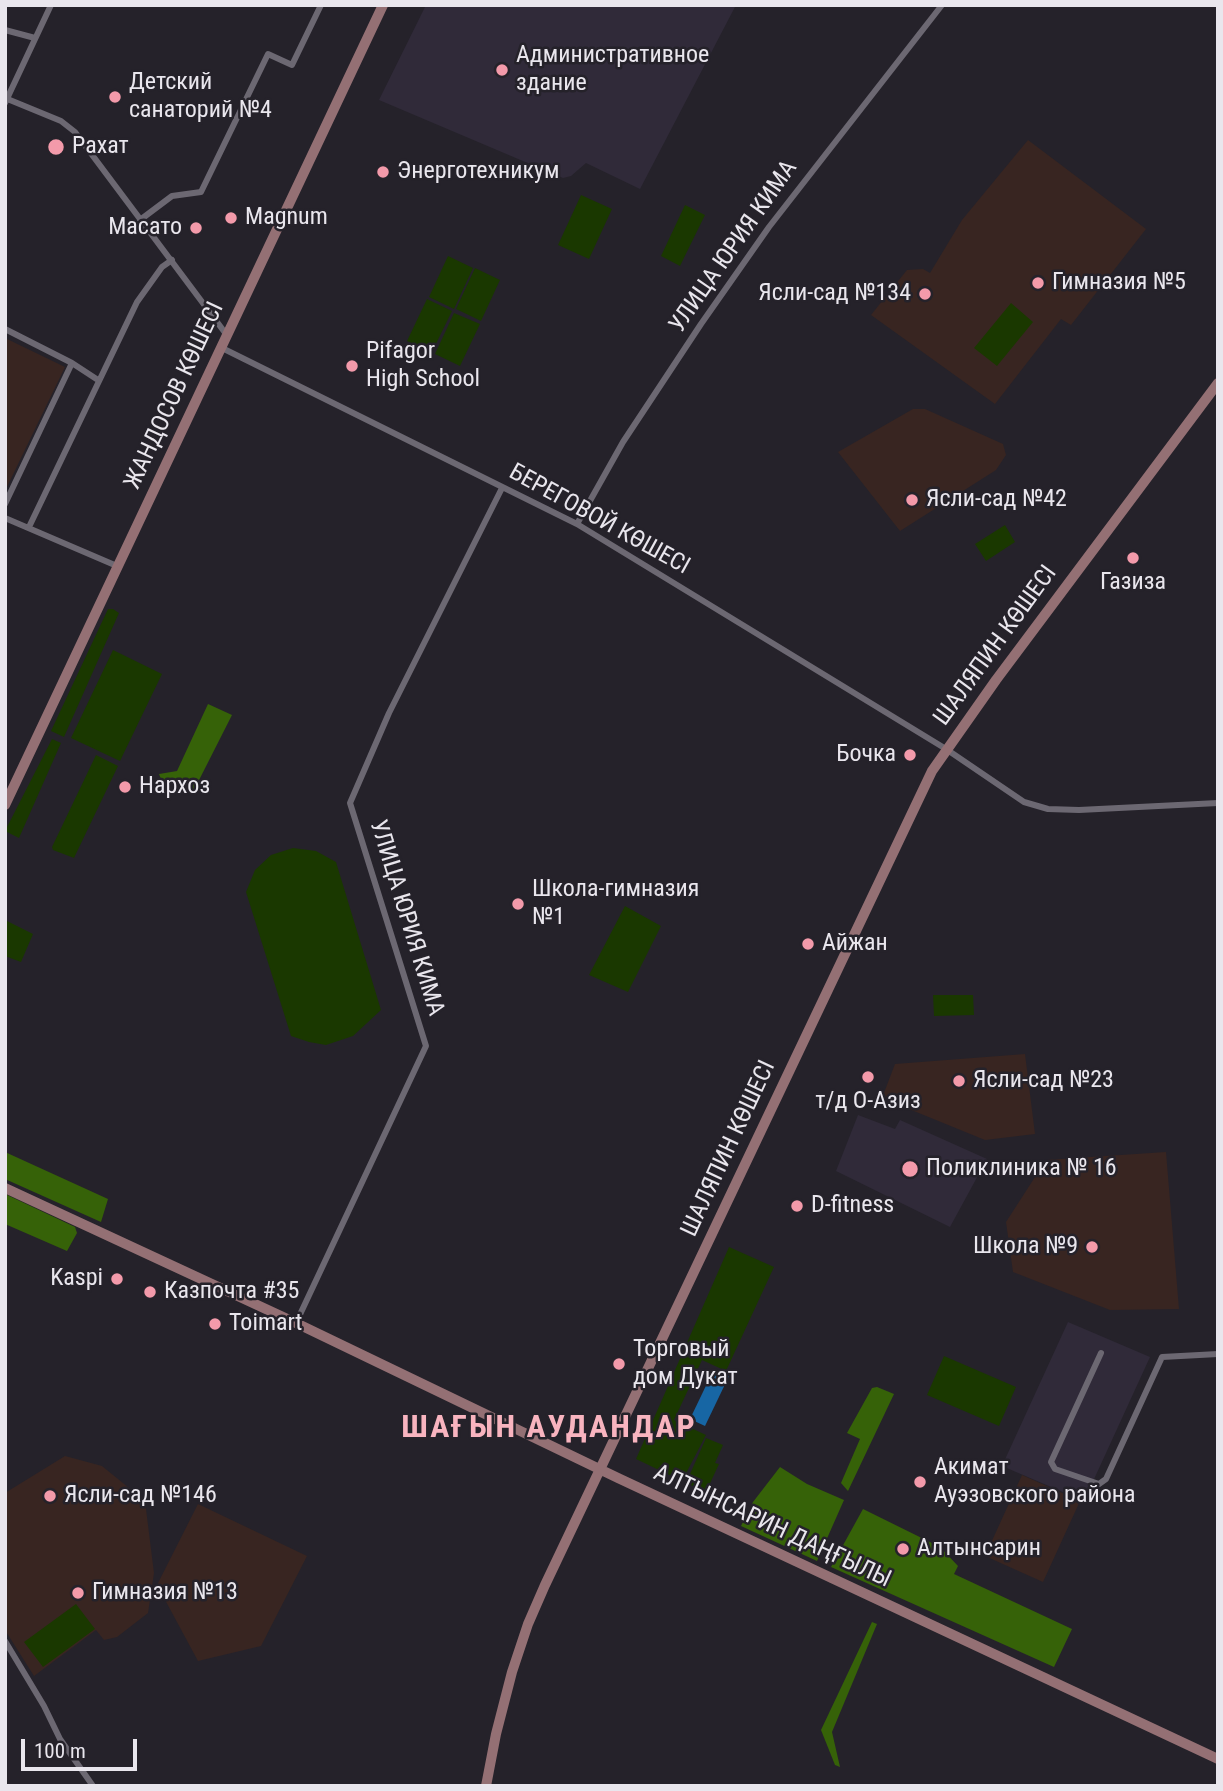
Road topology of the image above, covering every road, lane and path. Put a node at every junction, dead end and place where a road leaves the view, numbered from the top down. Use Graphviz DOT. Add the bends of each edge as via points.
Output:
graph roads {
  1 [pos="51,5"];
  2 [pos="321,5"];
  3 [pos="383,5"];
  4 [pos="942,5"];
  5 [pos="5,30"];
  6 [pos="35,38"];
  7 [pos="6,100"];
  8 [pos="140,220"];
  9 [pos="172,260"];
  10 [pos="5,329"];
  11 [pos="226,334"];
  12 [pos="220,347"];
  13 [pos="72,363"];
  14 [pos="98,380"];
  15 [pos="1218,383"];
  16 [pos="502,488"];
  17 [pos="5,504"];
  18 [pos="5,518"];
  19 [pos="577,524"];
  20 [pos="29,527"];
  21 [pos="117,566"];
  22 [pos="946,749"];
  23 [pos="1218,803"];
  24 [pos="5,805"];
  25 [pos="5,1188"];
  26 [pos="296,1323"];
  27 [pos="1101,1353"];
  28 [pos="1218,1354"];
  29 [pos="602,1469"];
  30 [pos="5,1641"];
  31 [pos="1218,1759"];
  32 [pos="93,1786"];
  33 [pos="486,1786"];
  1 -- 6 [label="street"];
  2 -- 8 [label="street" via="292,65 268,54 201,192 172,196"];
  3 -- 11 [label="main road, ЖАНДОСОВ КӨШЕСІ"];
  4 -- 19 [label="street, УЛИЦА ЮРИЯ КИМА" via="769,227 623,442"];
  5 -- 6 [label="street"];
  6 -- 7 [label="street"];
  7 -- 8 [label="street" via="70,128"];
  8 -- 9 [label="street"];
  9 -- 11 [label="street"];
  9 -- 14 [label="street" via="137,302"];
  10 -- 13 [label="street"];
  11 -- 12 [label="main road, ЖАНДОСОВ КӨШЕСІ"];
  12 -- 16 [label="street, БЕРЕГОВОЙ КӨШЕСІ"];
  12 -- 21 [label="main road, ЖАНДОСОВ КӨШЕСІ"];
  13 -- 14 [label="street"];
  13 -- 17 [label="street"];
  14 -- 20 [label="street"];
  15 -- 22 [label="main road, ШАЛЯПИН КӨШЕСІ"];
  16 -- 19 [label="street, БЕРЕГОВОЙ КӨШЕСІ"];
  16 -- 26 [label="street, УЛИЦА ЮРИЯ КИМА" via="389,713 350,803 426,1046"];
  18 -- 20 [label="street"];
  19 -- 22 [label="street, БЕРЕГОВОЙ КӨШЕСІ"];
  20 -- 21 [label="street"];
  21 -- 24 [label="main road, ЖАНДОСОВ КӨШЕСІ"];
  22 -- 23 [label="street, БЕРЕГОВОЙ КӨШЕСІ" via="1013,796 1048,809"];
  22 -- 29 [label="main road, ШАЛЯПИН КӨШЕСІ" via="924,786"];
  25 -- 26 [label="main road, АЛТЫНСАРИН ДАҢҒЫЛЫ"];
  26 -- 29 [label="main road, АЛТЫНСАРИН ДАҢҒЫЛЫ"];
  27 -- 28 [label="street" via="1051,1462 1055,1469 1098,1484 1106,1479 1162,1357"];
  29 -- 31 [label="main road, АЛТЫНСАРИН ДАҢҒЫЛЫ"];
  29 -- 33 [label="main road, ШАЛЯПИН КӨШЕСІ" via="528,1624 505,1698"];
  30 -- 32 [label="street" via="60,1739"];
}
